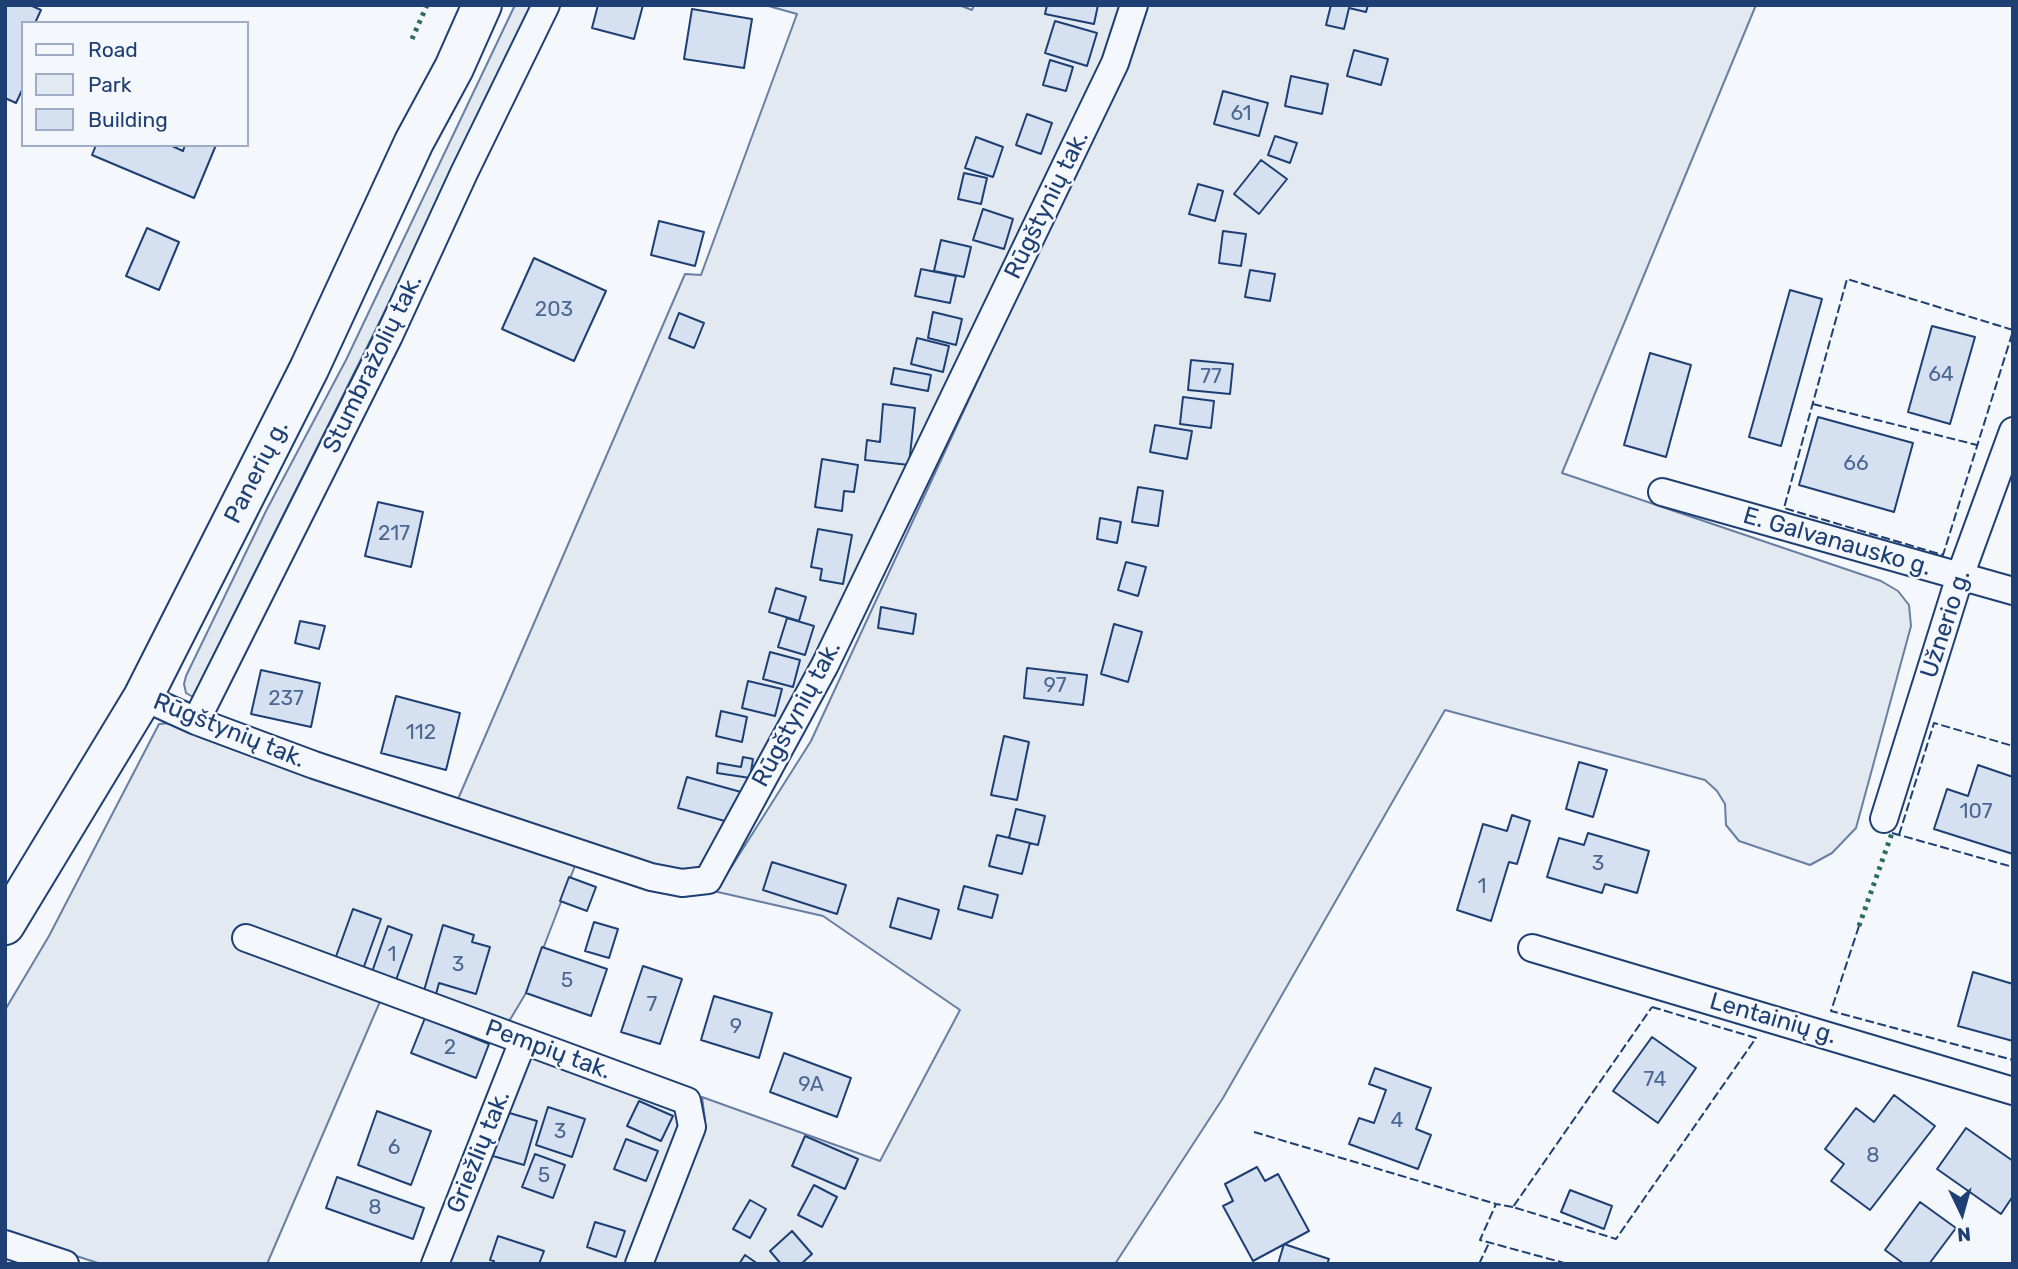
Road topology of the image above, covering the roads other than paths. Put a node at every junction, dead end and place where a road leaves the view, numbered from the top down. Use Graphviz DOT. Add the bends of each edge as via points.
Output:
graph roads {
  1 [pos="482,5"];
  2 [pos="546,5"];
  3 [pos="1134,5"];
  4 [pos="2013,431"];
  5 [pos="1662,492"];
  6 [pos="1961,576"];
  7 [pos="2013,591"];
  8 [pos="143,697"];
  9 [pos="196,721"];
  10 [pos="1884,819"];
  11 [pos="5,925"];
  12 [pos="246,938"];
  13 [pos="1532,948"];
  14 [pos="523,1041"];
  15 [pos="2013,1091"];
  16 [pos="5,1244"];
  17 [pos="65,1264"];
  18 [pos="435,1264"];
  19 [pos="639,1264"];
  1 -- 8 [label="main road, Panerių g." via="309,369"];
  2 -- 9 [label="street, Stumbražolių tak." via="389,336"];
  3 -- 9 [label="street, Rūgštynių tak." via="1115,63 825,665 708,880 682,883 651,877"];
  4 -- 6 [label="street, Užnerio g."];
  5 -- 6 [label="street, E. Galvanausko g."];
  6 -- 7 [label="street, E. Galvanausko g."];
  6 -- 10 [label="street, Užnerio g."];
  8 -- 9 [label="street, Rūgštynių tak."];
  8 -- 11 [label="main road, Panerių g."];
  12 -- 14 [label="street, Pempių tak."];
  13 -- 15 [label="street, Lentainių g."];
  14 -- 18 [label="street, Griežlių tak."];
  14 -- 19 [label="street, Pempių tak." via="687,1101 692,1127"];
  16 -- 17 [label="street"];
}
